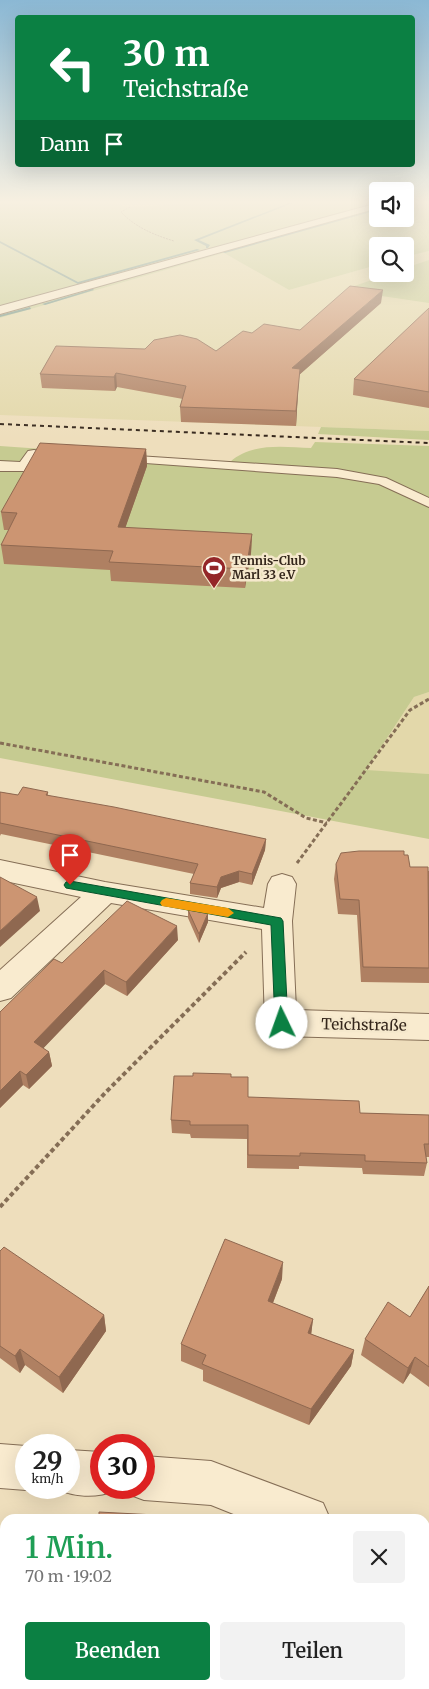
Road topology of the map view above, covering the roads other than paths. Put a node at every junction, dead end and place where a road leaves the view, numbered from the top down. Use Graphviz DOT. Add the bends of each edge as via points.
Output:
graph roads {
  1 [pos="102,282"];
  2 [pos="0,310"];
  3 [pos="38,455"];
  4 [pos="110,458"];
  5 [pos="0,466"];
  6 [pos="429,503"];
  7 [pos="0,870"];
  8 [pos="282,884"];
  9 [pos="105,892"];
  10 [pos="277,921"];
  11 [pos="0,989"];
  12 [pos="429,1027"];
  13 [pos="0,1466"];
  14 [pos="15,1467"];
  15 [pos="155,1479"];
  16 [pos="294,1514"];
  1 -- 2 [label="street"];
  3 -- 5 [label="street" via="25,467"];
  4 -- 6 [label="lane" via="337,473 382,481"];
  7 -- 9 [label="street"];
  8 -- 10 [label="street, Teichstraße"];
  9 -- 10 [label="street"];
  9 -- 11 [label="street"];
  10 -- 12 [label="street, Teichstraße" via="282,1023"];
  13 -- 14 [label="street"];
  15 -- 16 [label="street" via="211,1483"];
}
